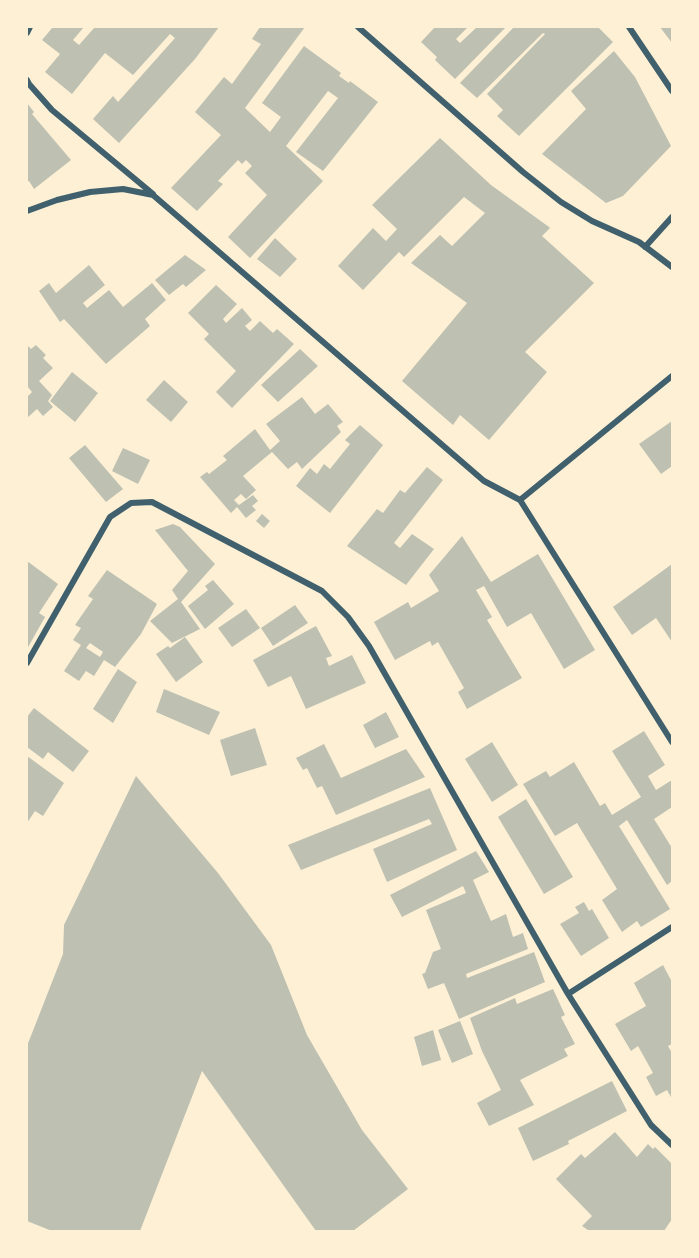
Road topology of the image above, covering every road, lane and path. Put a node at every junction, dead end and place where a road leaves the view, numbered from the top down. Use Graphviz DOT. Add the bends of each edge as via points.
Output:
graph roads {
  1 [pos="30,27"];
  2 [pos="358,27"];
  3 [pos="629,27"];
  4 [pos="27,33"];
  5 [pos="27,80"];
  6 [pos="672,91"];
  7 [pos="153,195"];
  8 [pos="27,211"];
  9 [pos="672,217"];
  10 [pos="645,247"];
  11 [pos="672,267"];
  12 [pos="672,376"];
  13 [pos="520,500"];
  14 [pos="27,663"];
  15 [pos="672,742"];
  16 [pos="672,927"];
  17 [pos="568,994"];
  18 [pos="672,1145"];
  1 -- 4 [label="street"];
  2 -- 10 [label="street" via="561,202"];
  3 -- 6 [label="street"];
  5 -- 7 [label="street" via="52,110"];
  7 -- 8 [label="street" via="123,189 90,192"];
  7 -- 13 [label="street" via="484,481"];
  9 -- 10 [label="street"];
  10 -- 11 [label="street"];
  12 -- 13 [label="street"];
  13 -- 15 [label="street"];
  14 -- 17 [label="street" via="110,517 131,503 152,502 322,591 348,616 369,646"];
  16 -- 17 [label="street"];
  17 -- 18 [label="street" via="651,1125"];
}
